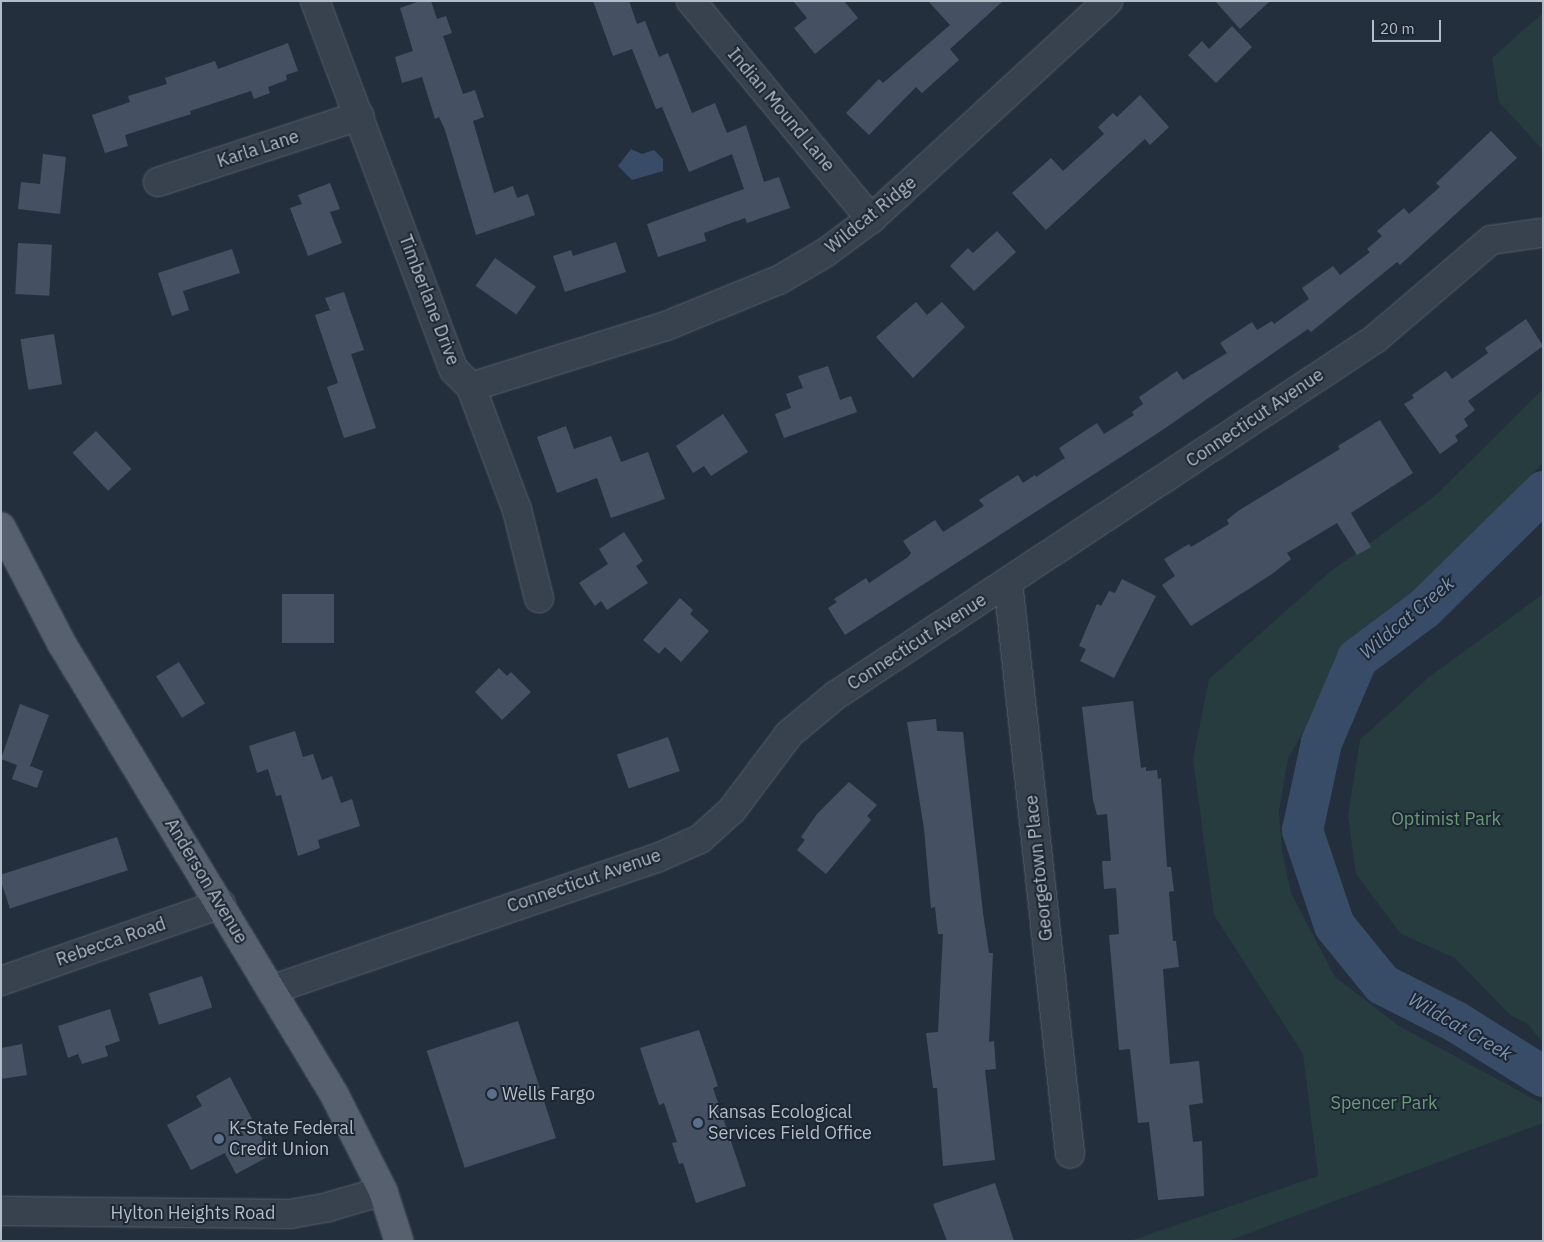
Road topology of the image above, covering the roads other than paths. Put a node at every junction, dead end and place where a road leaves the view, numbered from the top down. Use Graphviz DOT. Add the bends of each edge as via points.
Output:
graph roads {
  1 [pos="315,1"];
  2 [pos="691,1"];
  3 [pos="1108,1"];
  4 [pos="359,116"];
  5 [pos="158,182"];
  6 [pos="871,220"];
  7 [pos="1540,233"];
  8 [pos="471,387"];
  9 [pos="1,528"];
  10 [pos="1008,582"];
  11 [pos="539,598"];
  12 [pos="220,904"];
  13 [pos="1,981"];
  14 [pos="271,990"];
  15 [pos="1070,1154"];
  16 [pos="383,1191"];
  17 [pos="1,1211"];
  18 [pos="400,1241"];
  1 -- 4 [label="street, Timberlane Drive"];
  2 -- 6 [label="street, Indian Mound Lane"];
  3 -- 6 [label="street, Wildcat Ridge"];
  4 -- 5 [label="street, Karla Lane"];
  4 -- 8 [label="street, Timberlane Drive" via="454,370"];
  6 -- 8 [label="street, Wildcat Ridge" via="825,253 779,280 666,326"];
  7 -- 10 [label="street, Connecticut Avenue" via="1491,240 1375,340"];
  8 -- 11 [label="street, Timberlane Drive" via="517,510"];
  9 -- 12 [label="main road, Anderson Avenue" via="62,644"];
  10 -- 14 [label="street, Connecticut Avenue" via="836,696 789,734 732,810 700,839 657,858"];
  10 -- 15 [label="street, Georgetown Place"];
  12 -- 13 [label="street, Rebecca Road"];
  12 -- 14 [label="main road, Anderson Avenue"];
  14 -- 16 [label="main road, Anderson Avenue" via="334,1094"];
  16 -- 17 [label="street, Hylton Heights Road" via="290,1214"];
  16 -- 18 [label="main road, Anderson Avenue"];
}
